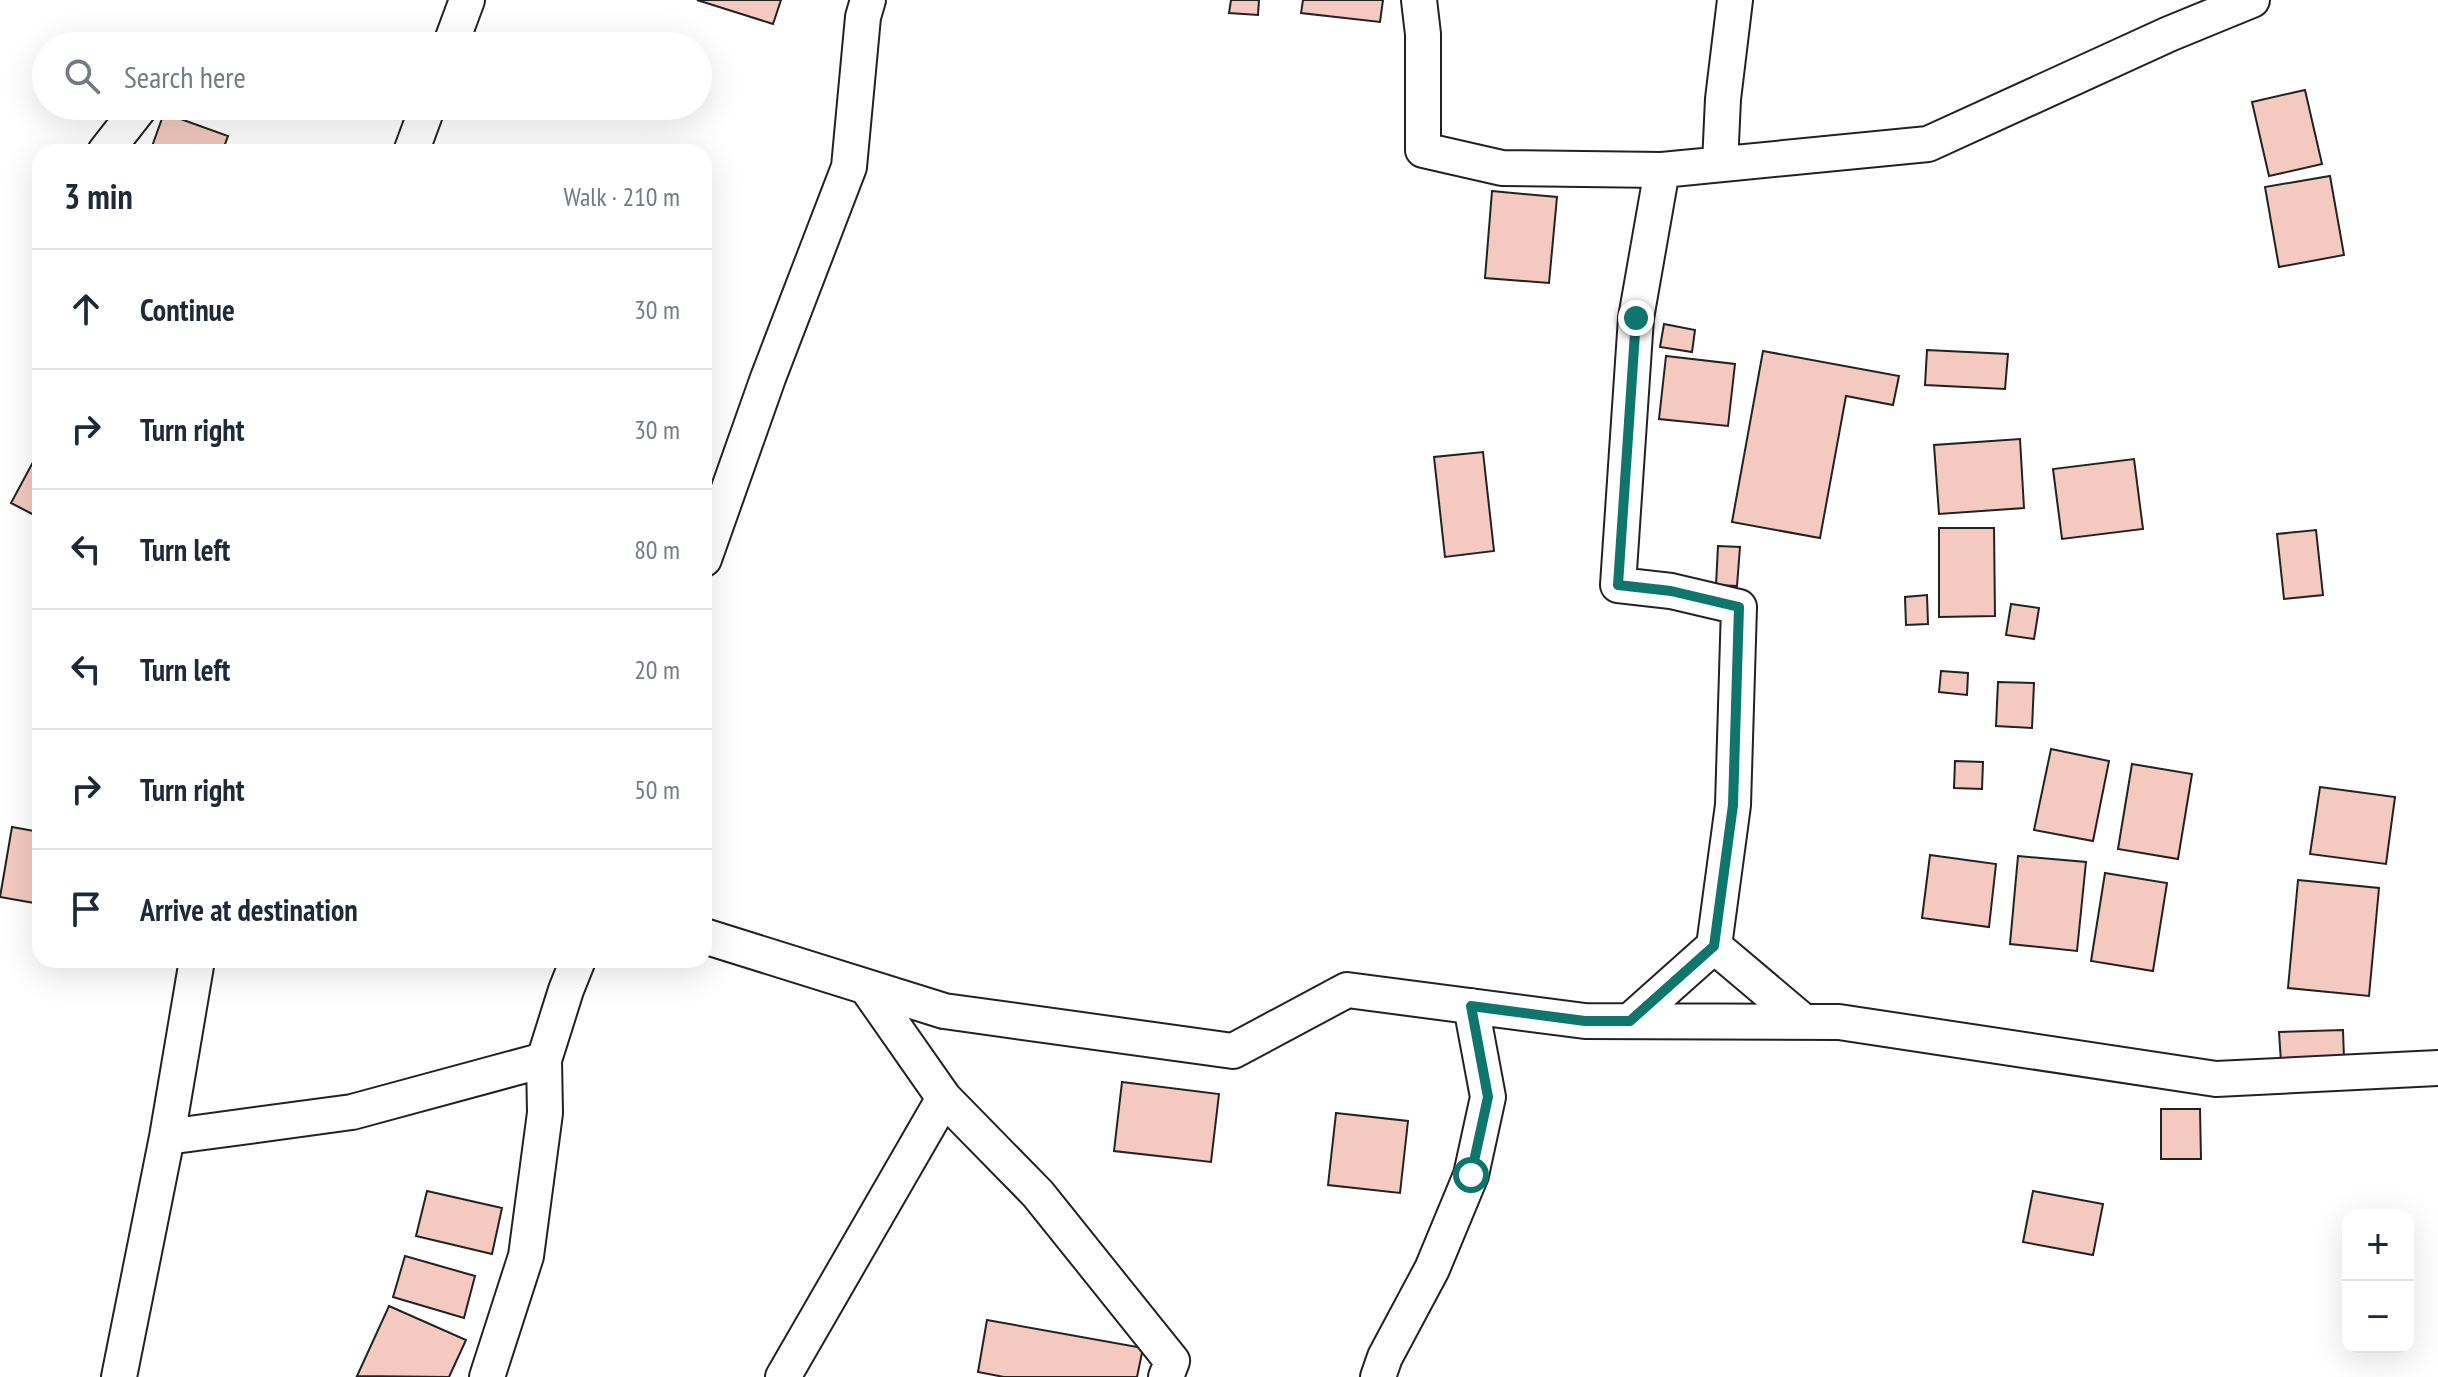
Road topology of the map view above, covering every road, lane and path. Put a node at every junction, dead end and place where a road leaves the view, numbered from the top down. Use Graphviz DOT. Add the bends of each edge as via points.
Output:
graph roads {
  1 [pos="467,0"];
  2 [pos="868,0"];
  3 [pos="1419,0"];
  4 [pos="1735,0"];
  5 [pos="2252,0"];
  6 [pos="455,32"];
  7 [pos="130,120"];
  8 [pos="423,120"];
  9 [pos="111,144"];
  10 [pos="414,144"];
  11 [pos="1720,164"];
  12 [pos="1662,170"];
  13 [pos="712,536"];
  14 [pos="712,939"];
  15 [pos="1714,946"];
  16 [pos="196,968"];
  17 [pos="575,968"];
  18 [pos="867,988"];
  19 [pos="1471,1006"];
  20 [pos="1630,1021"];
  21 [pos="1804,1022"];
  22 [pos="544,1060"];
  23 [pos="2438,1068"];
  24 [pos="944,1098"];
  25 [pos="167,1137"];
  26 [pos="119,1377"];
  27 [pos="487,1377"];
  28 [pos="783,1377"];
  29 [pos="1166,1377"];
  30 [pos="1378,1377"];
  1 -- 6 [label="street"];
  2 -- 13 [label="street" via="849,167"];
  3 -- 12 [label="street" via="1423,150 1502,168"];
  4 -- 11 [label="street"];
  5 -- 11 [label="street" via="1928,144"];
  7 -- 9 [label="street"];
  8 -- 10 [label="street"];
  11 -- 12 [label="street"];
  12 -- 15 [label="street" via="1636,318 1618,585 1739,607 1733,805"];
  14 -- 18 [label="street"];
  15 -- 20 [label="street"];
  15 -- 21 [label="street"];
  16 -- 25 [label="street"];
  17 -- 22 [label="street"];
  18 -- 19 [label="street" via="944,1011 1233,1051 1347,990"];
  18 -- 24 [label="street"];
  19 -- 20 [label="street" via="1585,1021"];
  19 -- 30 [label="street" via="1488,1097 1471,1175"];
  20 -- 21 [label="street"];
  21 -- 23 [label="street" via="1839,1022 2216,1079"];
  22 -- 25 [label="street" via="352,1112"];
  22 -- 27 [label="street" via="545,1113 526,1256"];
  24 -- 28 [label="street"];
  24 -- 29 [label="street" via="1038,1194 1172,1361"];
  25 -- 26 [label="street"];
}
